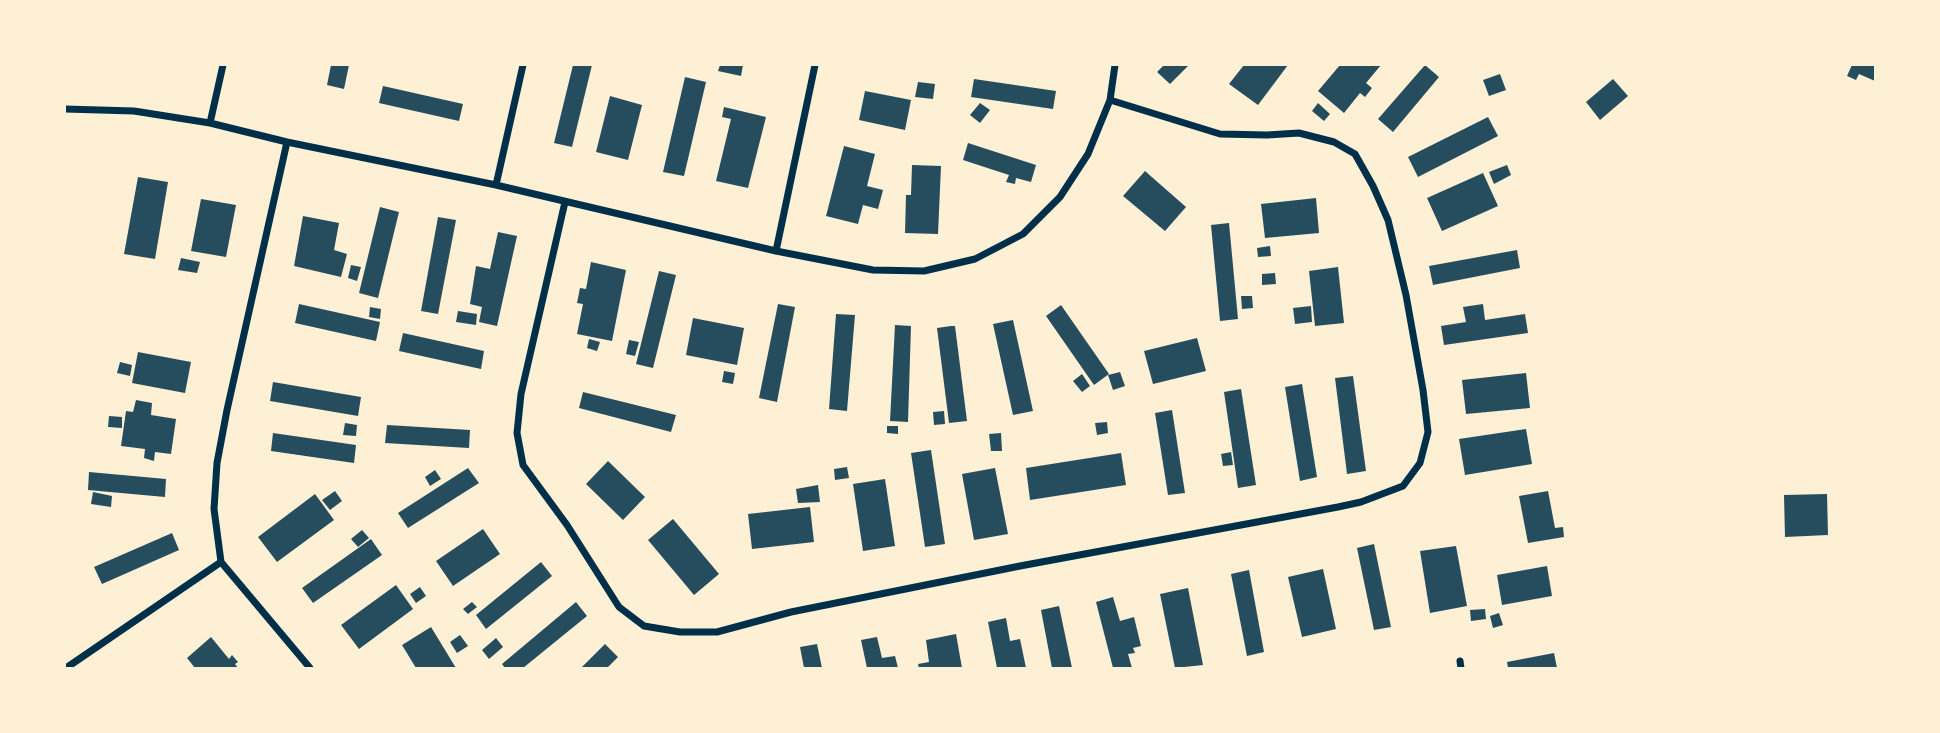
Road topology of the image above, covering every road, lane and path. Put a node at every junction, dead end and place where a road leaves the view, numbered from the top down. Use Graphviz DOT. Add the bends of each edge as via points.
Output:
graph roads {
  1 [pos="223,65"];
  2 [pos="523,65"];
  3 [pos="815,65"];
  4 [pos="1115,65"];
  5 [pos="1110,100"];
  6 [pos="65,108"];
  7 [pos="210,123"];
  8 [pos="287,142"];
  9 [pos="496,184"];
  10 [pos="565,202"];
  11 [pos="776,251"];
  12 [pos="221,562"];
  13 [pos="66,668"];
  14 [pos="310,668"];
  1 -- 7 [label="street"];
  2 -- 9 [label="street"];
  3 -- 11 [label="street"];
  4 -- 5 [label="street"];
  5 -- 10 [label="street" via="1220,134 1299,132 1355,154 1388,220 1423,390 1428,432 1420,463 1402,486 1338,507 804,610 717,632 644,626 619,607 523,465 517,433 521,394"];
  5 -- 11 [label="street" via="1088,154 1060,197 1023,234 975,259 924,271 873,270"];
  6 -- 7 [label="street" via="134,111"];
  7 -- 8 [label="street"];
  8 -- 9 [label="street"];
  8 -- 12 [label="street" via="217,463 214,509"];
  9 -- 10 [label="street"];
  10 -- 11 [label="street"];
  12 -- 13 [label="street"];
  12 -- 14 [label="street"];
}
